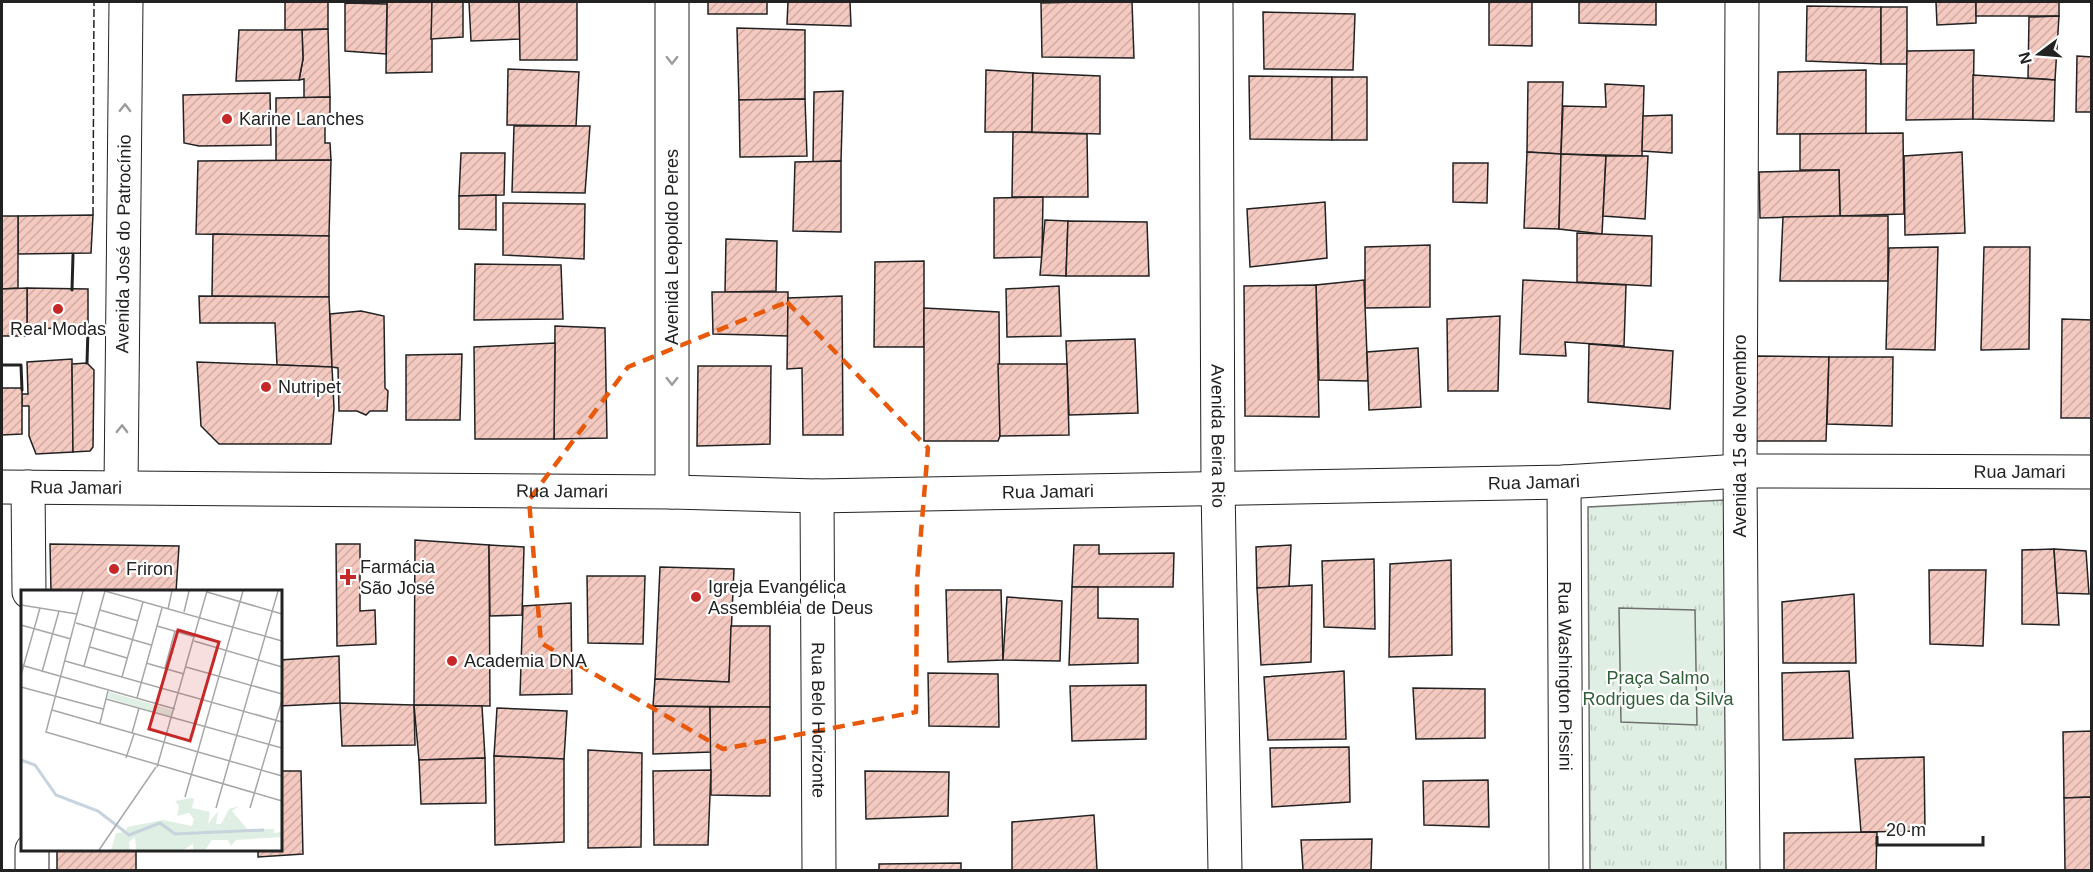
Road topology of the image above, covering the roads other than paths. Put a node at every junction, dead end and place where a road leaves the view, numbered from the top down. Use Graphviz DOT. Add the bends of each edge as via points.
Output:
graph roads {
  1 [pos="126,2"];
  2 [pos="672,2"];
  3 [pos="1216,2"];
  4 [pos="1742,2"];
  5 [pos="1740,471"];
  6 [pos="2091,472"];
  7 [pos="1564,482"];
  8 [pos="15,487"];
  9 [pos="121,487"];
  10 [pos="1218,487"];
  11 [pos="672,492"];
  12 [pos="817,496"];
  13 [pos="29,590"];
  14 [pos="32,851"];
  15 [pos="32,870"];
  16 [pos="819,870"];
  17 [pos="1225,870"];
  18 [pos="1566,870"];
  19 [pos="1743,870"];
  9 -- 1 [label="street, Avenida José do Patrocínio, one-way"];
  2 -- 11 [label="street, Avenida Leopoldo Peres, one-way"];
  3 -- 10 [label="street, Avenida Beira Rio"];
  4 -- 5 [label="street, Avenida 15 de Novembro"];
  5 -- 6 [label="street, Rua Jamari"];
  5 -- 7 [label="street, Rua Jamari"];
  5 -- 19 [label="street, Avenida 15 de Novembro"];
  7 -- 10 [label="street, Rua Jamari"];
  7 -- 18 [label="street, Rua Washington Pissini"];
  8 -- 9 [label="street, Rua Jamari"];
  8 -- 13 [label="street"];
  9 -- 11 [label="street, Rua Jamari"];
  10 -- 12 [label="street, Rua Jamari"];
  10 -- 17 [label="street, Avenida Beira Rio"];
  11 -- 12 [label="street, Rua Jamari"];
  12 -- 16 [label="street, Rua Belo Horizonte"];
  14 -- 15 [label="street"];
}
